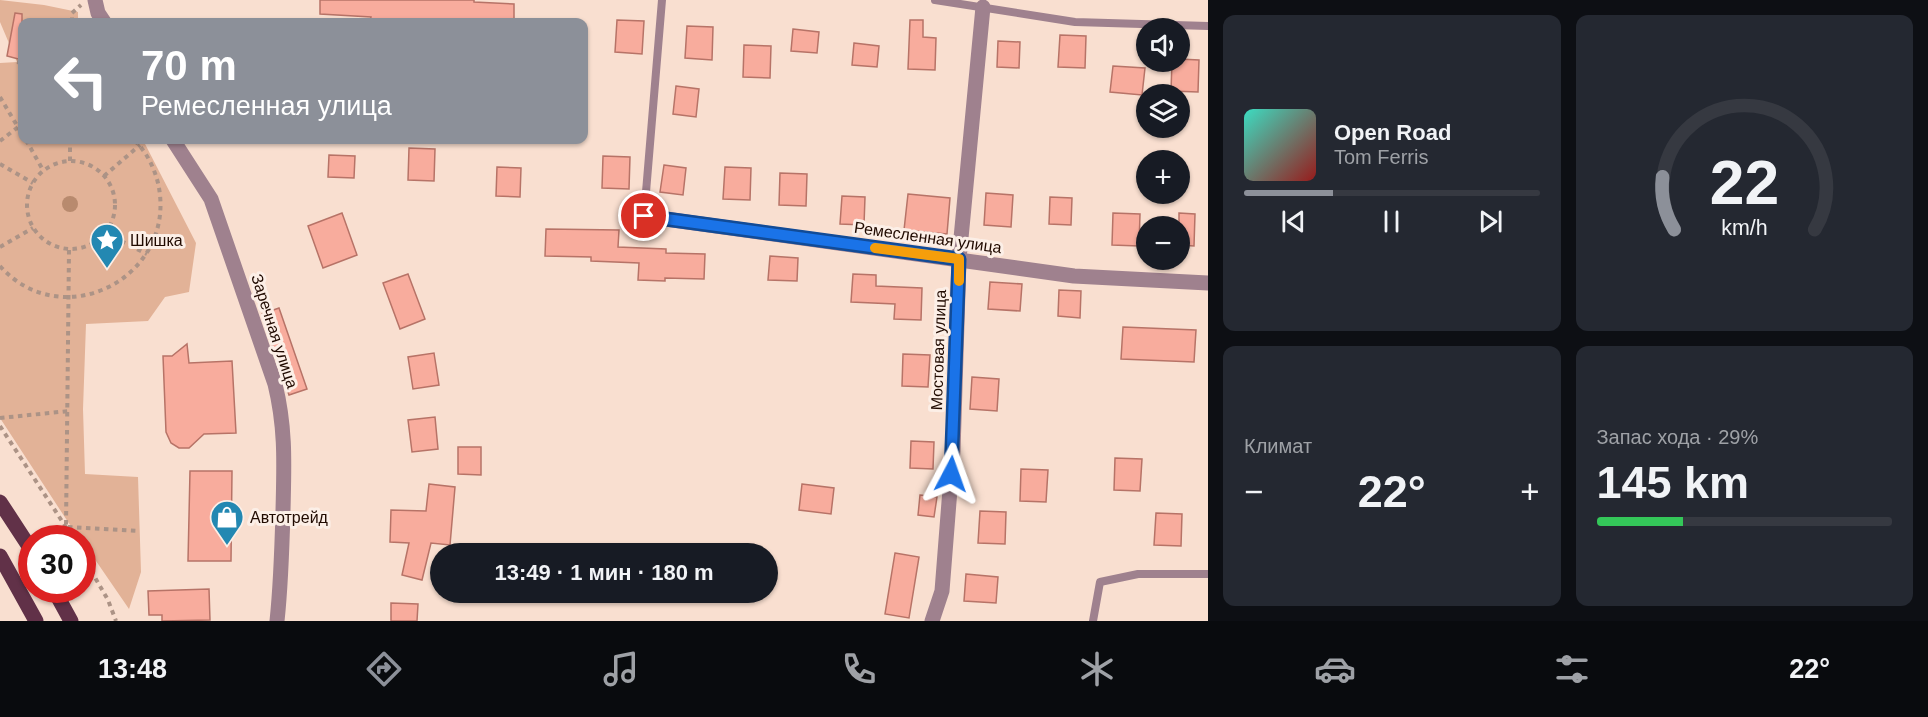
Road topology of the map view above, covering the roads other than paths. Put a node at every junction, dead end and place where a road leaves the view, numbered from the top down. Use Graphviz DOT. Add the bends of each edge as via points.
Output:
graph roads {
  1 [pos="96,0"];
  2 [pos="662,0"];
  3 [pos="935,0"];
  4 [pos="983,7"];
  5 [pos="101,18"];
  6 [pos="1208,26"];
  7 [pos="176,144"];
  8 [pos="644,216"];
  9 [pos="959,259"];
  10 [pos="1208,283"];
  11 [pos="0,502"];
  12 [pos="18,530"];
  13 [pos="0,556"];
  14 [pos="1208,574"];
  15 [pos="61,603"];
  16 [pos="36,621"];
  17 [pos="71,621"];
  18 [pos="277,621"];
  19 [pos="933,621"];
  20 [pos="1093,621"];
  1 -- 5 [label="street"];
  2 -- 8 [label="lane"];
  3 -- 4 [label="lane"];
  4 -- 6 [label="lane" via="1075,22"];
  4 -- 9 [label="street, Мостовая улица"];
  7 -- 18 [label="street, Заречная улица" via="211,199 282,411 285,440"];
  8 -- 9 [label="street, Ремесленная улица"];
  9 -- 10 [label="street, Ремесленная улица" via="1074,276"];
  9 -- 19 [label="street, Мостовая улица" via="953,451 942,591"];
  11 -- 12 [label="main road"];
  13 -- 16 [label="main road"];
  14 -- 20 [label="lane" via="1138,574 1100,582"];
  15 -- 17 [label="main road"];
}
